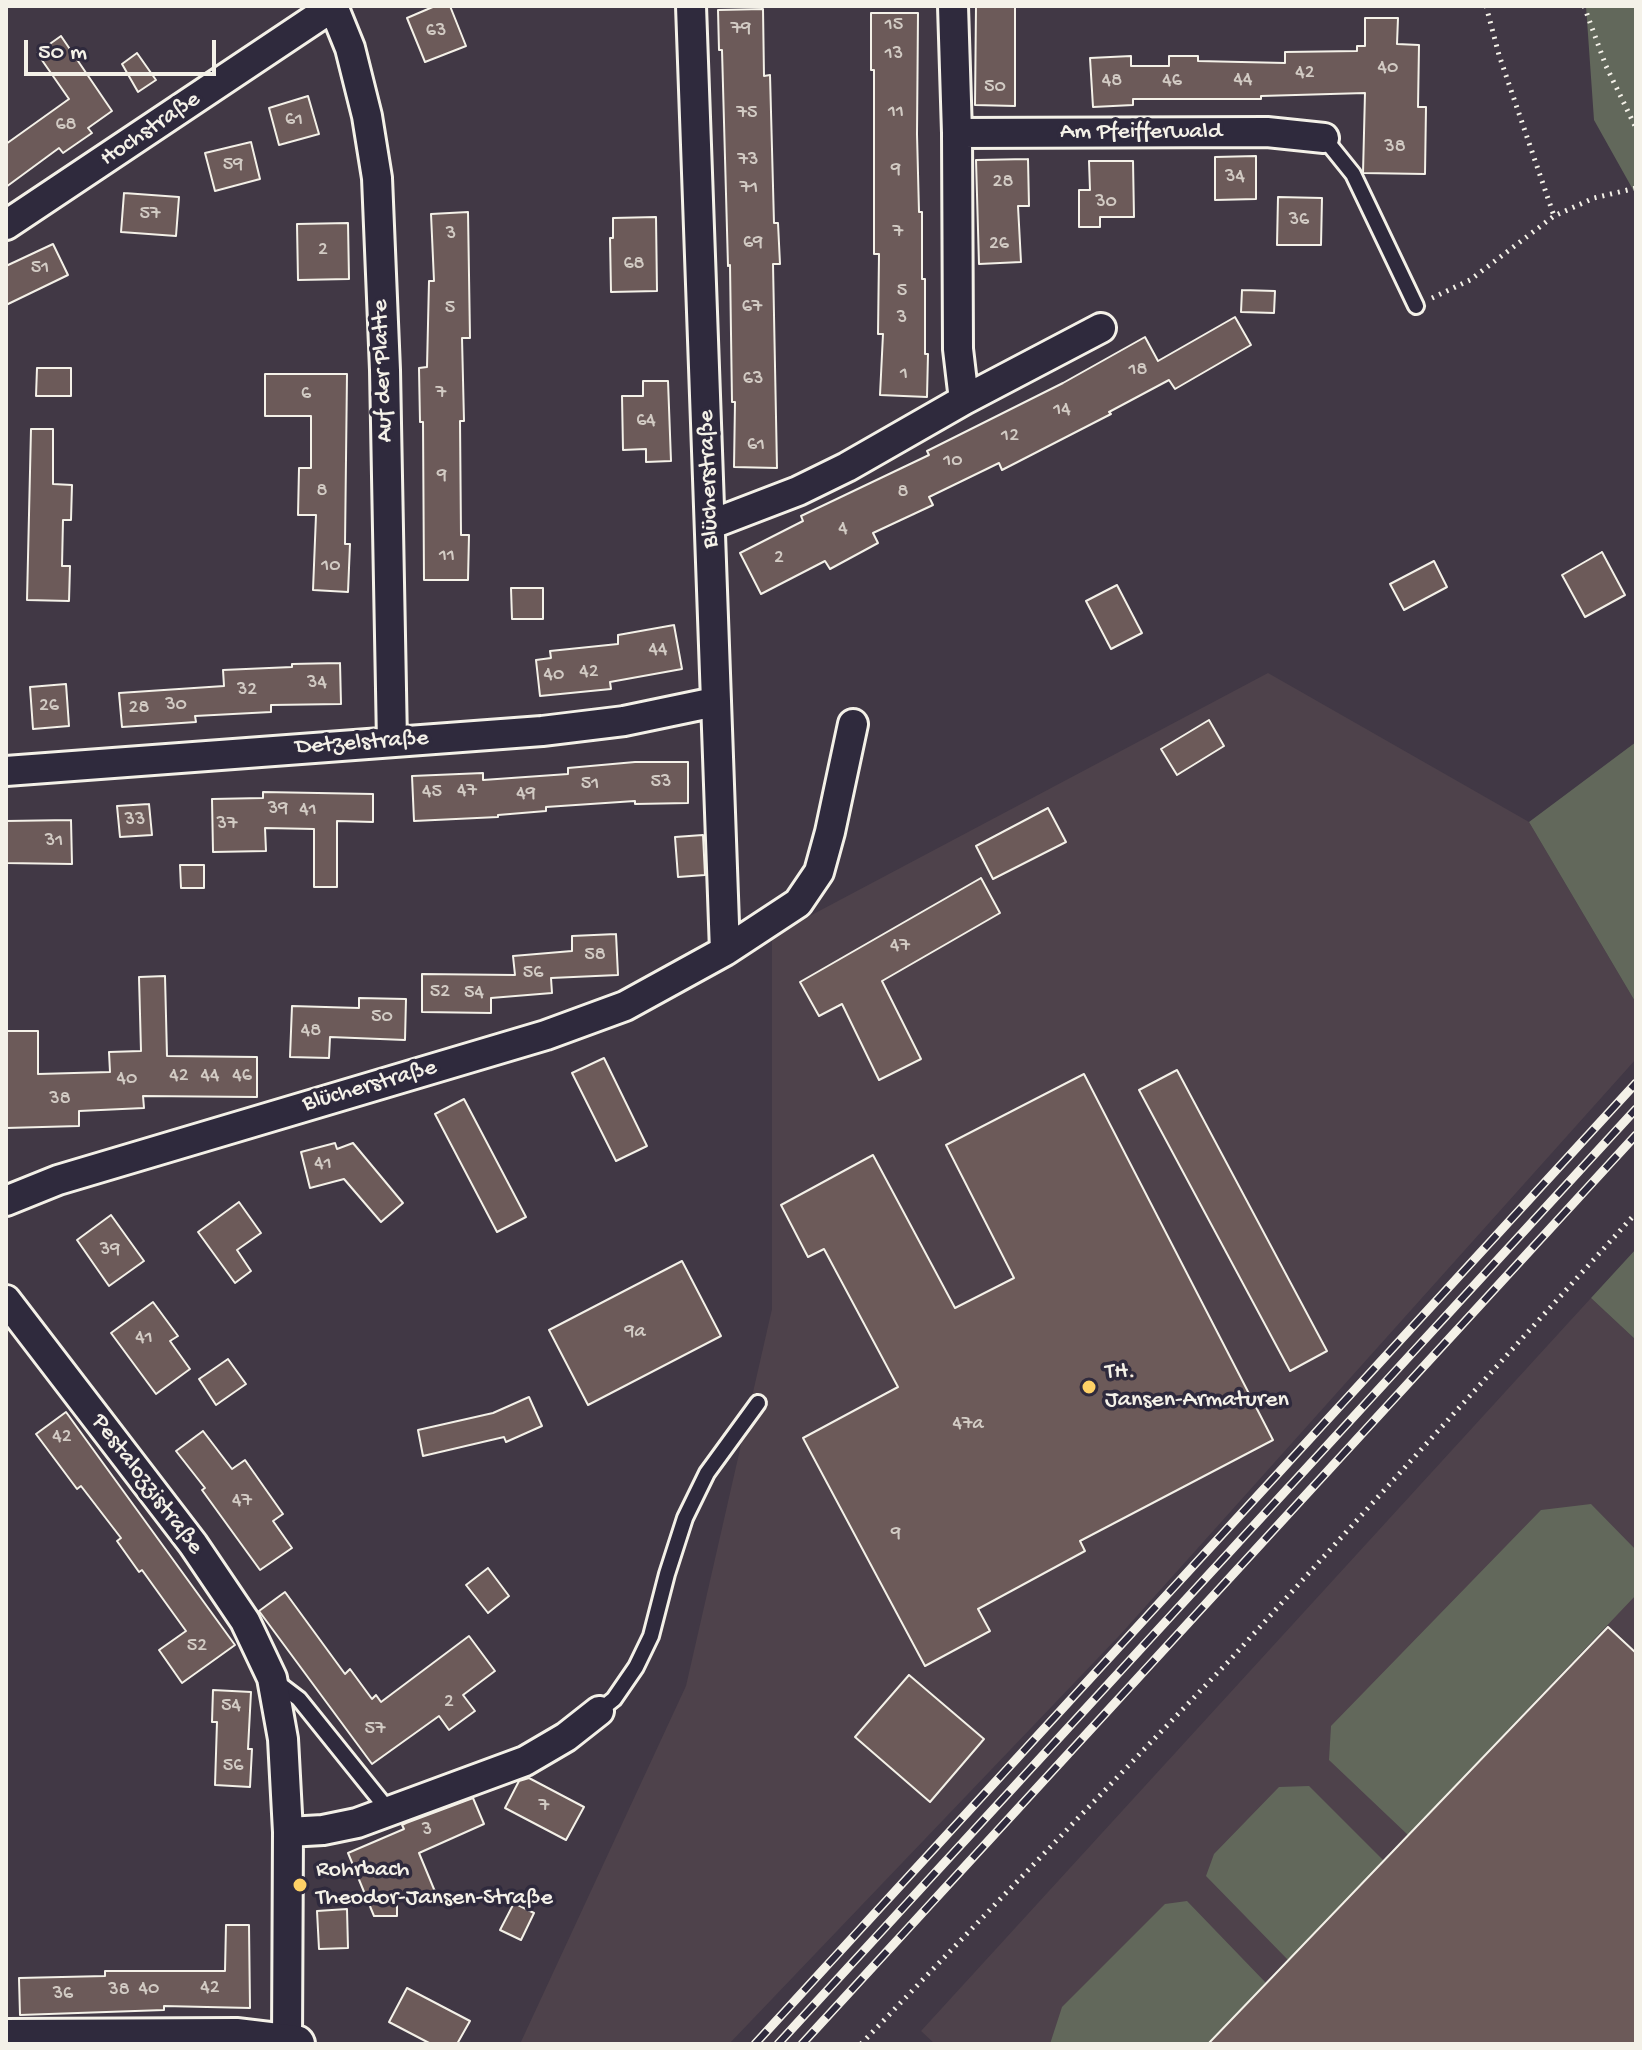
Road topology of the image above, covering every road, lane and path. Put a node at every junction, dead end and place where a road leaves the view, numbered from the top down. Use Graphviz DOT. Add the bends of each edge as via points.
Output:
graph roads {
  1 [pos="333,6"];
  2 [pos="691,6"];
  3 [pos="953,6"];
  4 [pos="1486,6"];
  5 [pos="1584,6"];
  6 [pos="1636,128"];
  7 [pos="957,133"];
  8 [pos="1324,138"];
  9 [pos="1636,188"];
  10 [pos="1554,216"];
  11 [pos="6,225"];
  12 [pos="1416,306"];
  13 [pos="1101,328"];
  14 [pos="964,400"];
  15 [pos="712,524"];
  16 [pos="715,702"];
  17 [pos="853,724"];
  18 [pos="392,742"];
  19 [pos="6,771"];
  20 [pos="725,951"];
  21 [pos="6,1201"];
  22 [pos="1636,1213"];
  23 [pos="6,1300"];
  24 [pos="758,1403"];
  25 [pos="272,1678"];
  26 [pos="599,1711"];
  27 [pos="389,1811"];
  28 [pos="288,1832"];
  29 [pos="6,2038"];
  30 [pos="292,2043"];
  31 [pos="861,2044"];
  1 -- 11 [label="street, Hochstraße"];
  1 -- 18 [label="street, Auf der Platte" via="350,48 377,178"];
  2 -- 15 [label="street, Blücherstraße"];
  3 -- 7 [label="street"];
  4 -- 10 [label="path"];
  5 -- 6 [label="path"];
  7 -- 8 [label="street, Am Pfeifferwald" via="1267,132"];
  7 -- 14 [label="street" via="958,349"];
  8 -- 12 [label="lane" via="1353,174"];
  9 -- 10 [label="path" via="1594,198"];
  10 -- 12 [label="path" via="1470,280"];
  13 -- 14 [label="street"];
  14 -- 15 [label="street" via="847,467"];
  15 -- 16 [label="street, Blücherstraße"];
  16 -- 18 [label="street, Detzelstraße" via="624,721"];
  16 -- 20 [label="street, Blücherstraße"];
  17 -- 20 [label="street, Blücherstraße" via="819,872 798,903"];
  18 -- 19 [label="street, Detzelstraße"];
  20 -- 21 [label="street, Blücherstraße" via="625,1006 546,1035 58,1180"];
  22 -- 31 [label="path" via="1229,1661"];
  23 -- 25 [label="street, Pestalozzistraße" via="193,1544 245,1621"];
  24 -- 26 [label="lane" via="707,1473 685,1518 651,1636 614,1699"];
  25 -- 27 [label="lane, Pestalozzistraße" via="299,1699"];
  25 -- 28 [label="street, Pestalozzistraße" via="283,1739"];
  26 -- 27 [label="street" via="525,1761"];
  27 -- 28 [label="street" via="334,1828"];
  28 -- 30 [label="street, Pestalozzistraße"];
  29 -- 30 [label="street" via="191,2036"];
}
